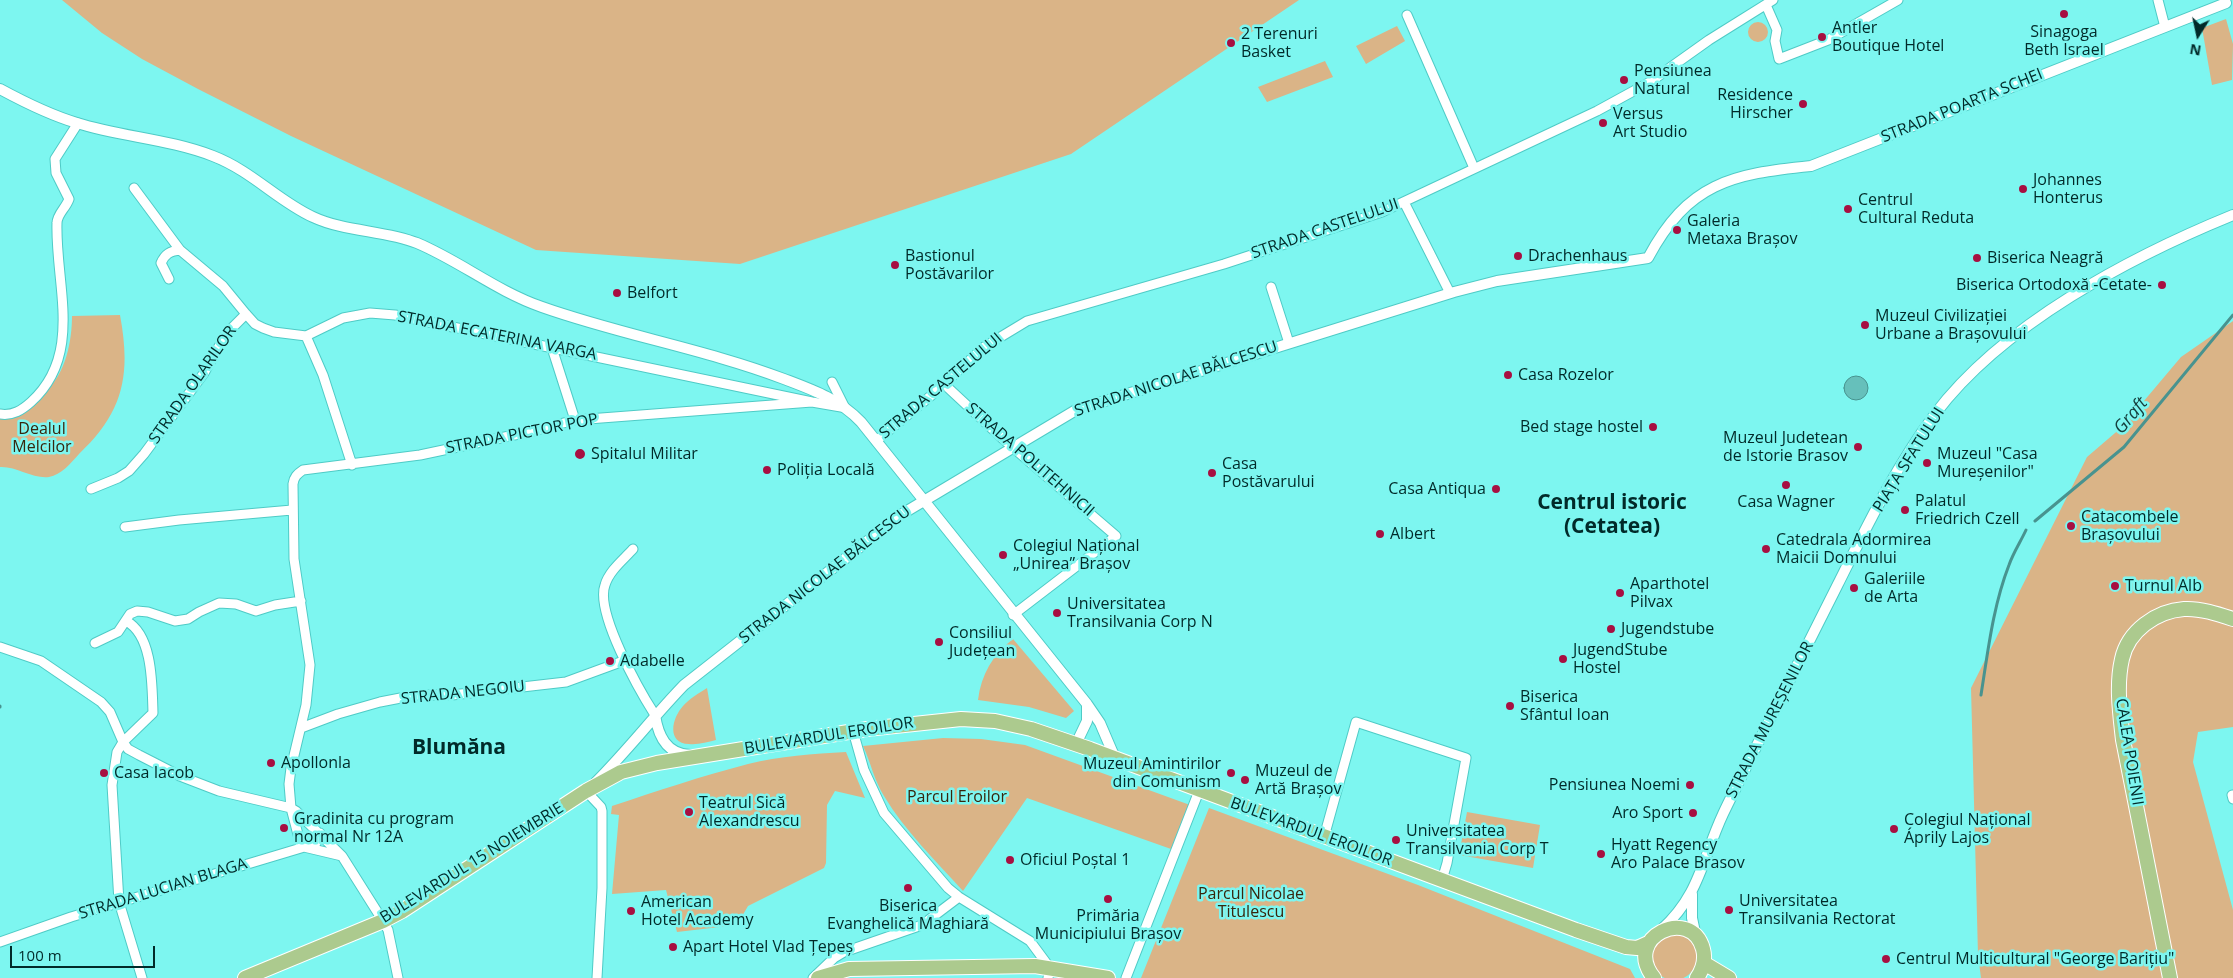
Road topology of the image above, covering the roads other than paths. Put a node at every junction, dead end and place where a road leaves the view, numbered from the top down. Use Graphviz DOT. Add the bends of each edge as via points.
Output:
graph roads {
  1 [pos="1898,0"];
  2 [pos="2158,0"];
  3 [pos="1769,2"];
  4 [pos="2226,3"];
  5 [pos="1407,15"];
  6 [pos="2165,27"];
  7 [pos="0,89"];
  8 [pos="78,123"];
  9 [pos="1474,168"];
  10 [pos="134,188"];
  11 [pos="1404,202"];
  12 [pos="2233,215"];
  13 [pos="180,250"];
  14 [pos="1648,258"];
  15 [pos="169,279"];
  16 [pos="1271,287"];
  17 [pos="1450,293"];
  18 [pos="246,314"];
  19 [pos="306,336"];
  20 [pos="1289,343"];
  21 [pos="552,348"];
  22 [pos="832,382"];
  23 [pos="944,384"];
  24 [pos="812,402"];
  25 [pos="845,408"];
  26 [pos="0,414"];
  27 [pos="575,420"];
  28 [pos="876,441"];
  29 [pos="1012,446"];
  30 [pos="352,464"];
  31 [pos="91,488"];
  32 [pos="922,501"];
  33 [pos="292,510"];
  34 [pos="126,527"];
  35 [pos="633,549"];
  36 [pos="1855,550"];
  37 [pos="301,601"];
  38 [pos="1014,615"];
  39 [pos="2233,619"];
  40 [pos="126,621"];
  41 [pos="95,643"];
  42 [pos="0,647"];
  43 [pos="626,660"];
  44 [pos="1087,704"];
  45 [pos="655,715"];
  46 [pos="301,728"];
  47 [pos="852,731"];
  48 [pos="123,742"];
  49 [pos="1076,744"];
  50 [pos="707,755"];
  51 [pos="1115,758"];
  52 [pos="1199,790"];
  53 [pos="586,791"];
  54 [pos="291,808"];
  55 [pos="320,833"];
  56 [pos="1324,837"];
  57 [pos="301,846"];
  58 [pos="342,856"];
  59 [pos="1442,880"];
  60 [pos="1692,893"];
  61 [pos="959,897"];
  62 [pos="119,902"];
  63 [pos="383,920"];
  64 [pos="1696,937"];
  65 [pos="1653,938"];
  66 [pos="0,942"];
  67 [pos="1704,963"];
  68 [pos="1049,973"];
  69 [pos="142,978"];
  70 [pos="245,978"];
  71 [pos="398,978"];
  72 [pos="597,978"];
  73 [pos="813,978"];
  74 [pos="818,978"];
  75 [pos="1108,978"];
  76 [pos="1126,978"];
  77 [pos="1654,978"];
  78 [pos="1697,978"];
  79 [pos="1729,978"];
  80 [pos="2170,978"];
  1 -- 3 [label="street" via="1828,40 1779,59 1775,41 1777,30"];
  2 -- 6 [label="street"];
  3 -- 9 [label="street, STRADA CASTELULUI" via="1650,82 1597,112"];
  4 -- 6 [label="street, STRADA POARTA SCHEI"];
  5 -- 9 [label="street"];
  6 -- 14 [label="street, STRADA POARTA SCHEI" via="1811,166 1777,169 1707,189 1675,216"];
  7 -- 8 [label="street" via="44,111"];
  8 -- 25 [label="street" via="178,144 213,156 237,166 313,217 416,243 486,282 540,307 739,362 824,394"];
  8 -- 26 [label="street" via="55,159 54,166 69,199 57,222 63,318 60,356 42,392 24,408 12,414"];
  9 -- 11 [label="street, STRADA CASTELULUI"];
  10 -- 13 [label="street"];
  11 -- 17 [label="street"];
  11 -- 23 [label="street, STRADA CASTELULUI" via="1360,220 1224,264 1027,320 984,347"];
  12 -- 36 [label="street, PIAȚA SFATULUI" via="2093,281 2020,331 1974,371 1936,413 1916,442"];
  13 -- 15 [label="street" via="170,252 161,263"];
  13 -- 18 [label="street" via="223,286"];
  14 -- 17 [label="street, STRADA NICOLAE BĂLCESCU" via="1497,281"];
  16 -- 20 [label="street"];
  17 -- 20 [label="street, STRADA NICOLAE BĂLCESCU"];
  18 -- 19 [label="street" via="255,324 274,332"];
  18 -- 31 [label="street, STRADA OLARILOR" via="226,334 204,373 129,471"];
  19 -- 21 [label="street, STRADA ECATERINA VARGA" via="343,318 370,313"];
  19 -- 30 [label="street" via="323,375"];
  20 -- 29 [label="street, STRADA NICOLAE BĂLCESCU" via="1076,410"];
  21 -- 24 [label="street, STRADA ECATERINA VARGA"];
  21 -- 27 [label="street"];
  22 -- 25 [label="street"];
  23 -- 28 [label="street, STRADA CASTELULUI"];
  23 -- 29 [label="street, STRADA POLITEHNICII"];
  24 -- 25 [label="street, STRADA ECATERINA VARGA"];
  24 -- 27 [label="street, STRADA PICTOR POP"];
  25 -- 28 [label="street"];
  27 -- 30 [label="street, STRADA PICTOR POP" via="420,455"];
  28 -- 32 [label="street"];
  29 -- 32 [label="street, STRADA NICOLAE BĂLCESCU"];
  29 -- 38 [label="street, STRADA POLITEHNICII" via="1116,536"];
  30 -- 33 [label="street, STRADA PICTOR POP" via="304,470 294,477"];
  32 -- 38 [label="street"];
  32 -- 45 [label="street, STRADA NICOLAE BĂLCESCU" via="712,662"];
  33 -- 34 [label="street"];
  33 -- 37 [label="street" via="294,559"];
  35 -- 43 [label="street" via="607,578 602,596"];
  36 -- 60 [label="street, STRADA MUREȘENILOR" via="1722,815"];
  37 -- 40 [label="street" via="256,610 236,604 220,604 176,621 136,611"];
  37 -- 46 [label="street" via="310,665 310,684"];
  38 -- 44 [label="street"];
  39 -- 80 [label="main road, CALEA POIENII" via="2196,609 2170,612 2143,624 2126,644 2122,657 2119,686 2123,740"];
  40 -- 41 [label="street" via="118,632"];
  40 -- 48 [label="street" via="134,624 147,648 153,713"];
  42 -- 48 [label="street" via="41,661 101,702 110,712"];
  43 -- 45 [label="street"];
  43 -- 46 [label="street, STRADA NEGOIU" via="566,682 452,695 416,695 380,702"];
  44 -- 49 [label="street" via="1087,721"];
  44 -- 51 [label="street" via="1100,723"];
  45 -- 50 [label="street" via="660,736 669,748 684,754"];
  45 -- 53 [label="street, STRADA NICOLAE BĂLCESCU" via="625,752"];
  46 -- 54 [label="street" via="291,768"];
  47 -- 49 [label="main road, BULEVARDUL EROILOR" via="961,719 995,721"];
  47 -- 50 [label="main road, BULEVARDUL EROILOR"];
  47 -- 61 [label="street" via="864,770 884,813"];
  48 -- 54 [label="street" via="128,749 180,776 212,788"];
  48 -- 62 [label="street" via="117,752 112,785"];
  49 -- 51 [label="main road, BULEVARDUL EROILOR"];
  50 -- 53 [label="main road, BULEVARDUL EROILOR" via="622,772"];
  51 -- 52 [label="main road, BULEVARDUL EROILOR"];
  52 -- 56 [label="main road, BULEVARDUL EROILOR"];
  52 -- 76 [label="street"];
  53 -- 63 [label="main road, BULEVARDUL 15 NOIEMBRIE"];
  53 -- 72 [label="street" via="602,811"];
  54 -- 55 [label="street"];
  54 -- 57 [label="street"];
  55 -- 57 [label="street, STRADA LUCIAN BLAGA" via="316,843"];
  55 -- 58 [label="street"];
  56 -- 59 [label="main road, BULEVARDUL EROILOR"];
  56 -- 59 [label="street" via="1356,722 1466,758"];
  57 -- 58 [label="street"];
  57 -- 62 [label="street, STRADA LUCIAN BLAGA"];
  58 -- 63 [label="street"];
  59 -- 65 [label="main road, BULEVARDUL EROILOR" via="1626,947 1637,948"];
  60 -- 64 [label="street, STRADA MUREȘENILOR"];
  60 -- 65 [label="street, STRADA MUREȘENILOR" via="1680,911"];
  61 -- 68 [label="street" via="1030,942"];
  61 -- 73 [label="street" via="922,925 844,952"];
  62 -- 66 [label="street, STRADA LUCIAN BLAGA"];
  62 -- 69 [label="street"];
  63 -- 70 [label="main road, BULEVARDUL 15 NOIEMBRIE"];
  63 -- 71 [label="street"];
  64 -- 65 [label="main road, BULEVARDUL EROILOR" via="1682,928 1673,927"];
  64 -- 67 [label="main road" via="1702,945"];
  65 -- 77 [label="main road" via="1645,961"];
  67 -- 78 [label="main road"];
  67 -- 79 [label="main road"];
  68 -- 74 [label="main road" via="1035,966 849,969"];
  68 -- 75 [label="main road"];
}
